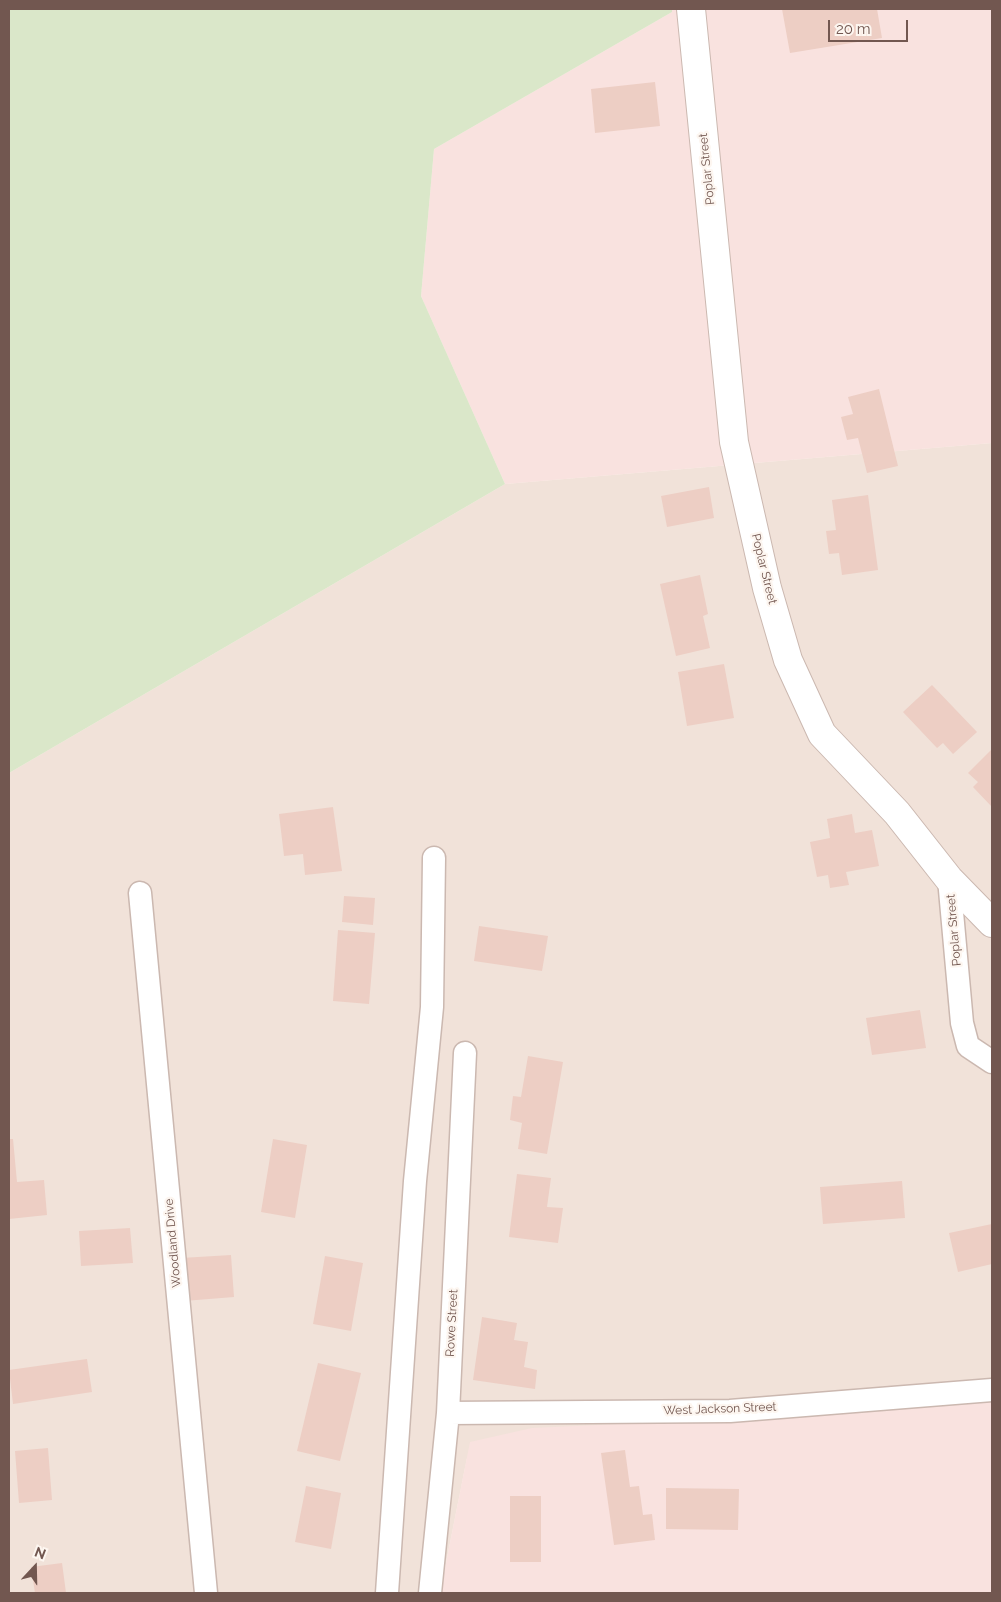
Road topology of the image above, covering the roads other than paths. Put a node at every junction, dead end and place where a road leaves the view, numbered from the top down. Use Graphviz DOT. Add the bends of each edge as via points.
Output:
graph roads {
  1 [pos="691,9"];
  2 [pos="434,858"];
  3 [pos="949,879"];
  4 [pos="140,893"];
  5 [pos="992,923"];
  6 [pos="465,1053"];
  7 [pos="992,1062"];
  8 [pos="992,1390"];
  9 [pos="448,1412"];
  10 [pos="206,1593"];
  11 [pos="387,1593"];
  12 [pos="430,1593"];
  1 -- 3 [label="street, Poplar Street" via="734,442 788,660 822,734 897,813"];
  2 -- 11 [label="street" via="432,1007 415,1181"];
  3 -- 5 [label="street"];
  3 -- 7 [label="street, Poplar Street" via="962,1023 968,1046"];
  4 -- 10 [label="street, Woodland Drive"];
  6 -- 9 [label="street, Rowe Street"];
  8 -- 9 [label="street, West Jackson Street" via="730,1411"];
  9 -- 12 [label="street, Rowe Street"];
}
